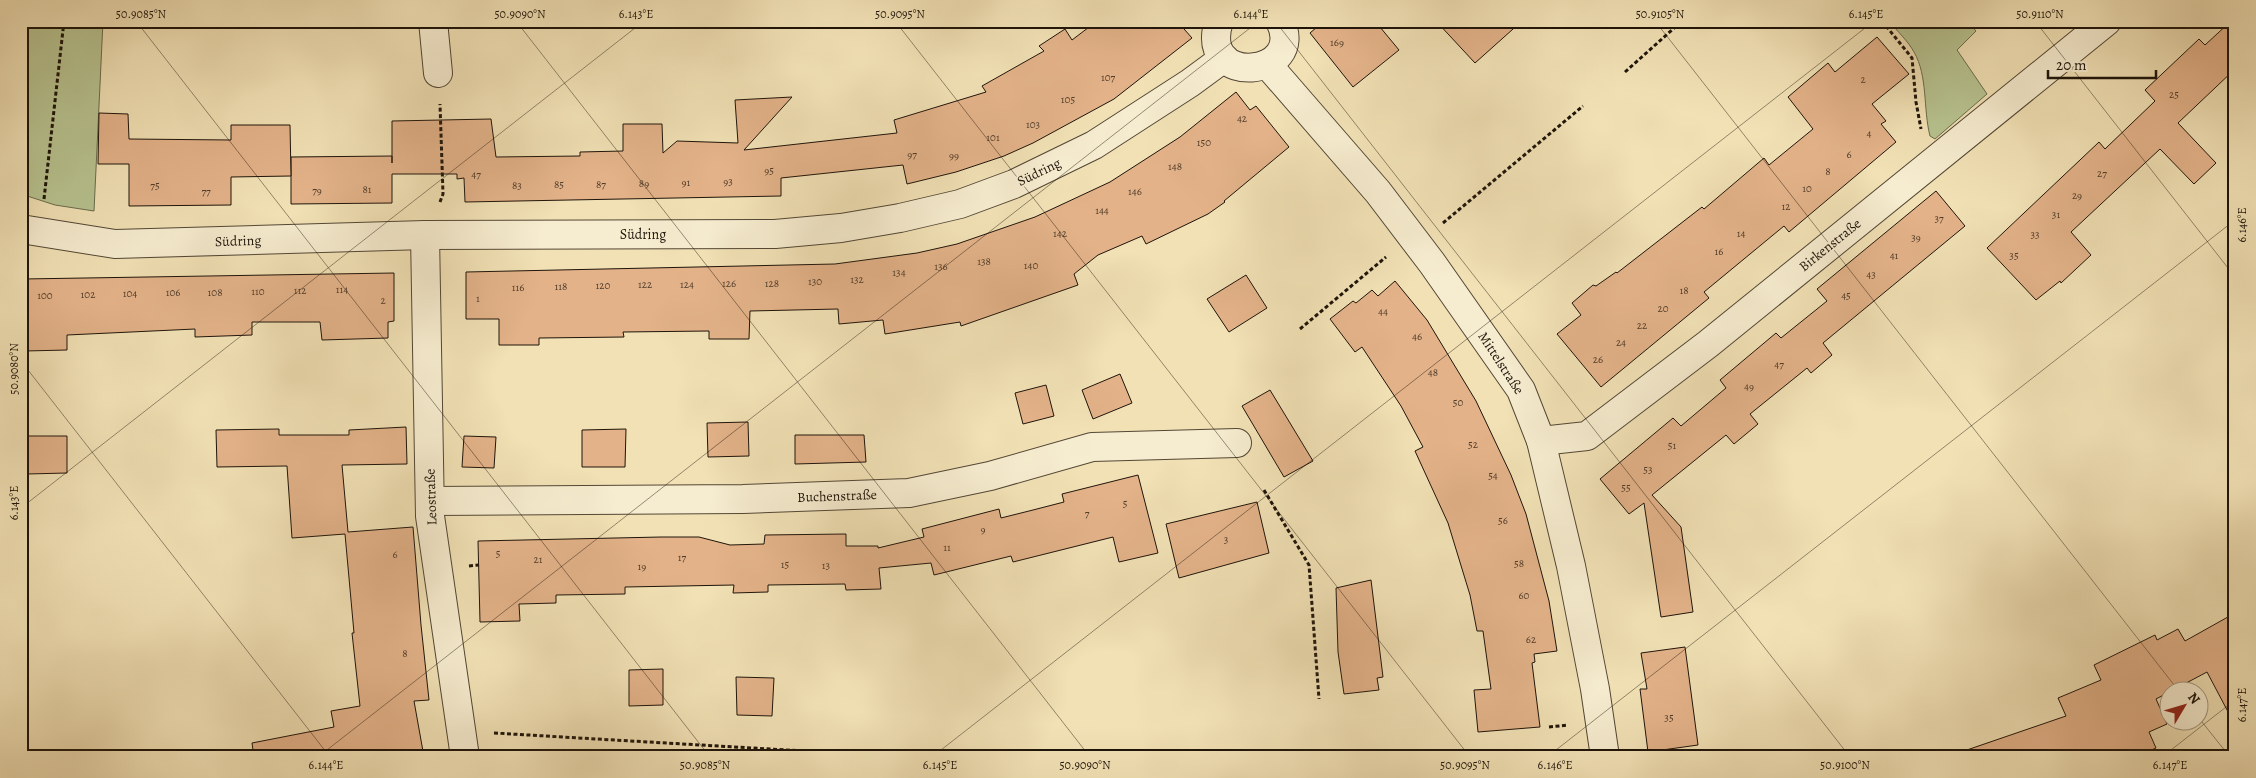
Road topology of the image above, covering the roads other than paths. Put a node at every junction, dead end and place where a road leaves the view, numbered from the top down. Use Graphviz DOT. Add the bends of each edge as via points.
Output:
graph roads {
  1 [pos="433,21"];
  2 [pos="1219,21"];
  3 [pos="1280,21"];
  4 [pos="2107,21"];
  5 [pos="1224,58"];
  6 [pos="1267,64"];
  7 [pos="438,73"];
  8 [pos="31,231"];
  9 [pos="425,235"];
  10 [pos="1541,441"];
  11 [pos="1236,443"];
  12 [pos="431,501"];
  13 [pos="463,744"];
  14 [pos="1605,757"];
  1 -- 7 [label="street"];
  2 -- 5 [label="street" via="1216,38"];
  3 -- 6 [label="street" via="1284,36 1282,47"];
  4 -- 10 [label="street, Birkenstraße" via="1708,344 1587,436"];
  5 -- 6 [label="street" via="1247,69"];
  5 -- 9 [label="street, Südring" via="1094,145 1014,184 960,204 900,218 775,234"];
  6 -- 10 [label="street, Mittelstraße" via="1378,192 1415,240 1520,390"];
  8 -- 9 [label="street, Südring" via="115,244"];
  9 -- 12 [label="street, Leostraße"];
  10 -- 14 [label="street, Mittelstraße" via="1575,585"];
  11 -- 12 [label="street, Buchenstraße" via="1092,447 990,476 909,493 743,499"];
  12 -- 13 [label="street, Leostraße" via="430,516"];
}
